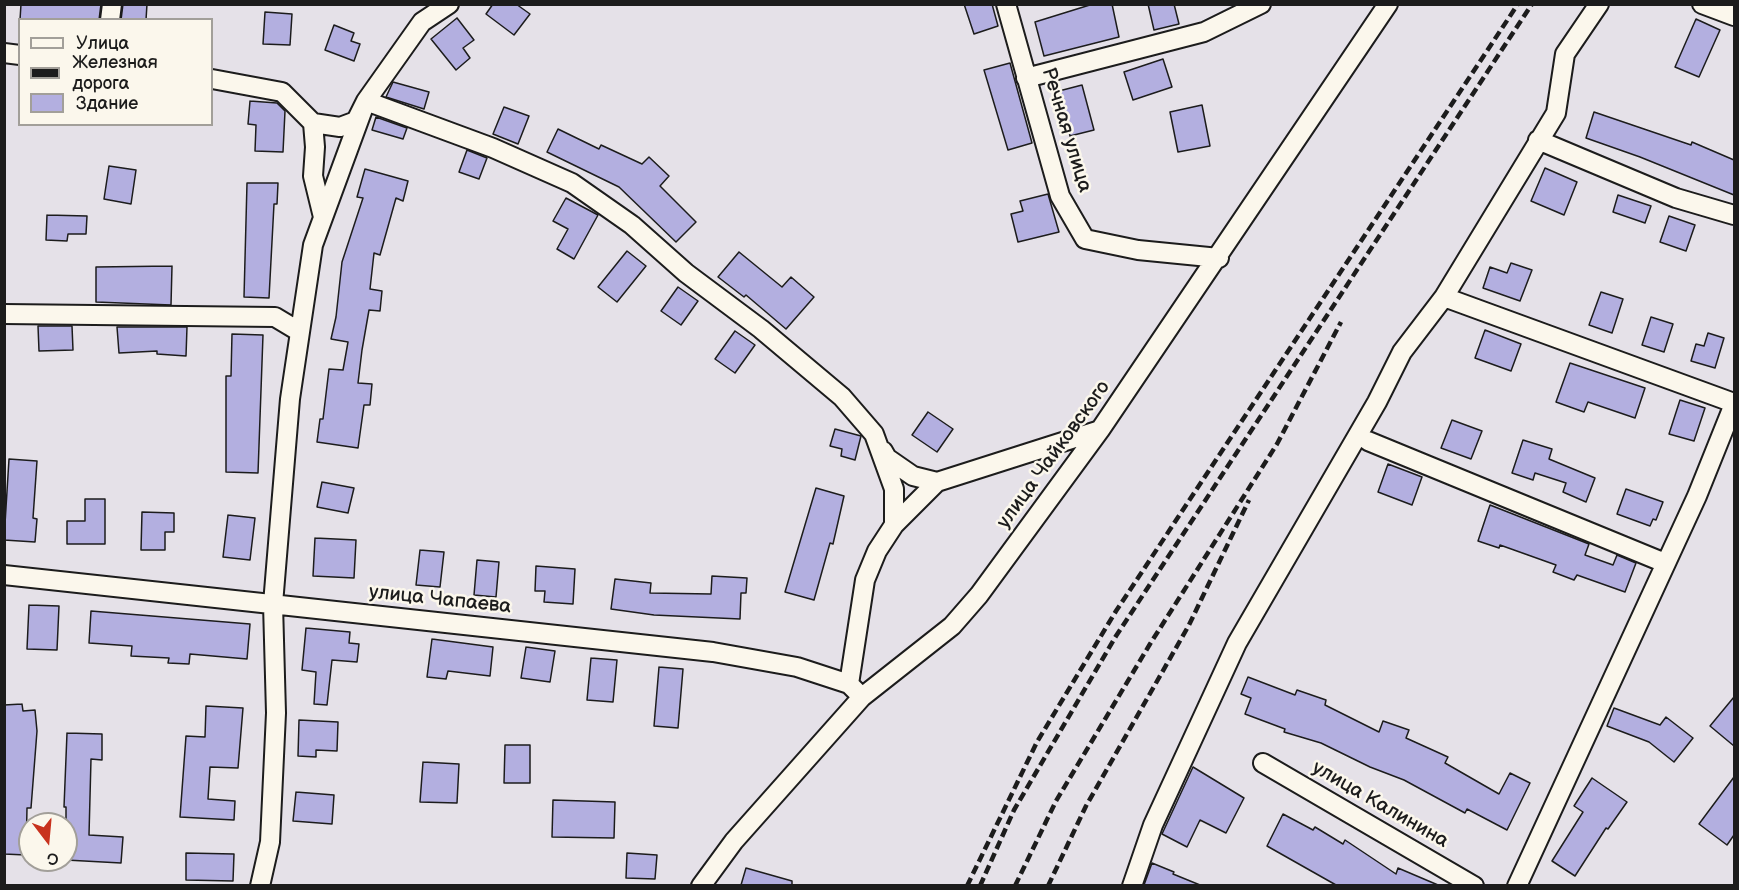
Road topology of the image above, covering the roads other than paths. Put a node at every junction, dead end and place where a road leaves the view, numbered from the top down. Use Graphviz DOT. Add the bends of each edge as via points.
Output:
graph roads {
  1 [pos="449,4"];
  2 [pos="1006,4"];
  3 [pos="1261,4"];
  4 [pos="1388,4"];
  5 [pos="1599,4"];
  6 [pos="1702,4"];
  7 [pos="1734,16"];
  8 [pos="1026,78"];
  9 [pos="213,80"];
  10 [pos="366,101"];
  11 [pos="313,123"];
  12 [pos="1538,140"];
  13 [pos="1734,215"];
  14 [pos="323,217"];
  15 [pos="1219,258"];
  16 [pos="1444,297"];
  17 [pos="4,314"];
  18 [pos="300,332"];
  19 [pos="1734,404"];
  20 [pos="1100,430"];
  21 [pos="874,435"];
  22 [pos="1368,441"];
  23 [pos="937,482"];
  24 [pos="894,525"];
  25 [pos="1665,563"];
  26 [pos="4,575"];
  27 [pos="273,604"];
  28 [pos="856,690"];
  29 [pos="1263,763"];
  30 [pos="260,885"];
  31 [pos="701,885"];
  32 [pos="1132,885"];
  33 [pos="1474,885"];
  34 [pos="1517,885"];
  1 -- 10 [label="street" via="422,22"];
  2 -- 8 [label="street, Речная улица"];
  3 -- 8 [label="street" via="1204,32"];
  4 -- 15 [label="street, улица Чайковского"];
  5 -- 12 [label="street" via="1565,54 1556,113"];
  6 -- 7 [label="street"];
  8 -- 15 [label="street, Речная улица" via="1060,196 1085,239 1138,250"];
  9 -- 11 [label="street" via="282,92"];
  10 -- 11 [label="street" via="356,121 340,127"];
  10 -- 14 [label="street"];
  10 -- 21 [label="street" via="493,148 572,183 632,225 686,273 761,329 842,397"];
  11 -- 14 [label="street" via="313,176"];
  12 -- 13 [label="street" via="1676,198"];
  12 -- 16 [label="street"];
  14 -- 18 [label="street" via="313,245"];
  15 -- 20 [label="street, улица Чайковского"];
  16 -- 19 [label="street"];
  16 -- 32 [label="street" via="1402,352 1377,402 1236,643 1153,825"];
  17 -- 18 [label="street" via="275,317"];
  18 -- 27 [label="street" via="290,399"];
  19 -- 25 [label="street"];
  20 -- 23 [label="street"];
  20 -- 28 [label="street, улица Чайковского" via="952,626"];
  21 -- 23 [label="street" via="887,458 913,476"];
  21 -- 24 [label="street" via="894,489"];
  22 -- 25 [label="street"];
  23 -- 24 [label="street"];
  24 -- 28 [label="street" via="865,580"];
  25 -- 34 [label="street"];
  26 -- 27 [label="street, улица Чапаева"];
  27 -- 28 [label="street, улица Чапаева" via="713,652 797,667"];
  27 -- 30 [label="street" via="276,713 270,842"];
  28 -- 31 [label="street, улица Чайковского"];
  29 -- 33 [label="street, улица Калинина"];
}
